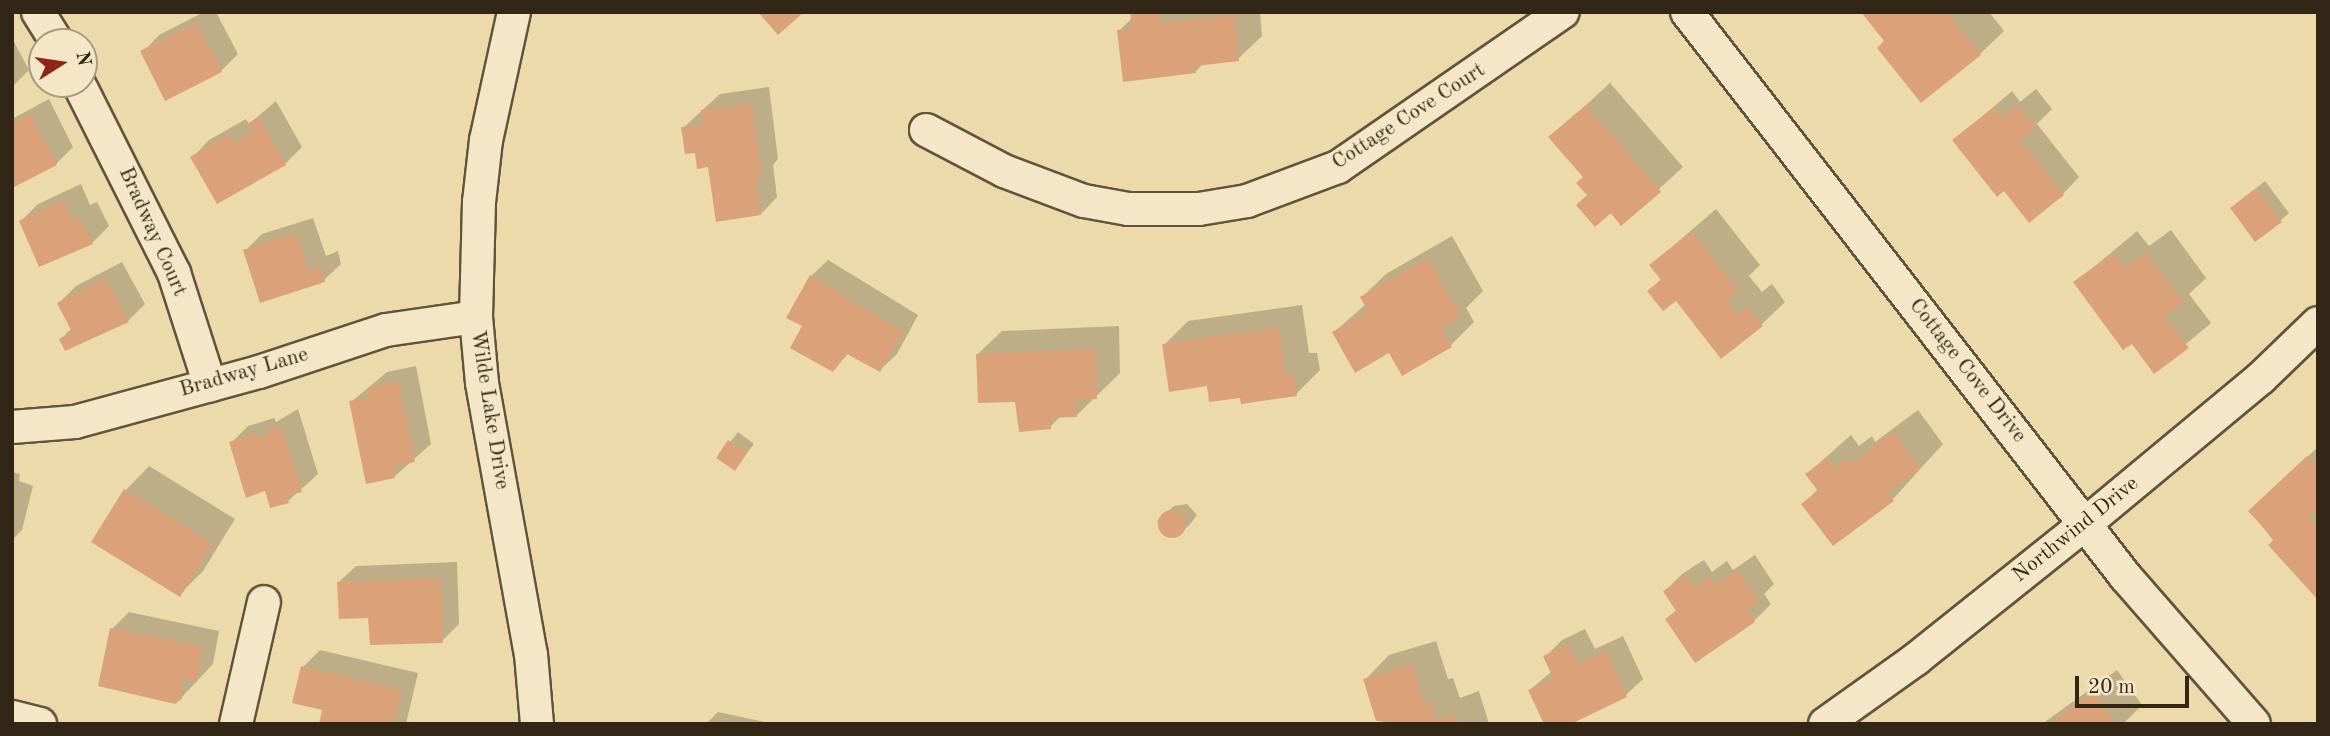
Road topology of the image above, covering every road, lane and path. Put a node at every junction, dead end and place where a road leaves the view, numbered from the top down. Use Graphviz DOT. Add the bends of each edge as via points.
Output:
graph roads {
  1 [pos="38,12"];
  2 [pos="514,12"];
  3 [pos="1563,12"];
  4 [pos="1687,12"];
  5 [pos="48,28"];
  6 [pos="86,98"];
  7 [pos="926,130"];
  8 [pos="476,317"];
  9 [pos="2318,323"];
  10 [pos="210,385"];
  11 [pos="12,427"];
  12 [pos="2085,524"];
  13 [pos="264,602"];
  14 [pos="12,717"];
  15 [pos="40,724"];
  16 [pos="236,724"];
  17 [pos="537,724"];
  18 [pos="1825,724"];
  19 [pos="2254,724"];
  1 -- 5 [label="street"];
  2 -- 8 [label="street, Wilde Lake Drive" via="483,165"];
  3 -- 7 [label="street, Cottage Cove Court" via="1338,167 1247,201 1199,209 1128,209 1084,201 1004,171"];
  4 -- 12 [label="street, Cottage Cove Drive"];
  6 -- 10 [label="street, Bradway Court" via="174,273"];
  8 -- 10 [label="street, Bradway Lane" via="386,330"];
  8 -- 17 [label="street, Wilde Lake Drive" via="482,383 531,654"];
  9 -- 12 [label="street, Northwind Drive" via="2261,378"];
  10 -- 11 [label="street, Bradway Lane" via="75,422"];
  12 -- 18 [label="street, Northwind Drive" via="1916,659"];
  12 -- 19 [label="street, Cottage Cove Drive"];
  13 -- 16 [label="street"];
  14 -- 15 [label="street"];
}
